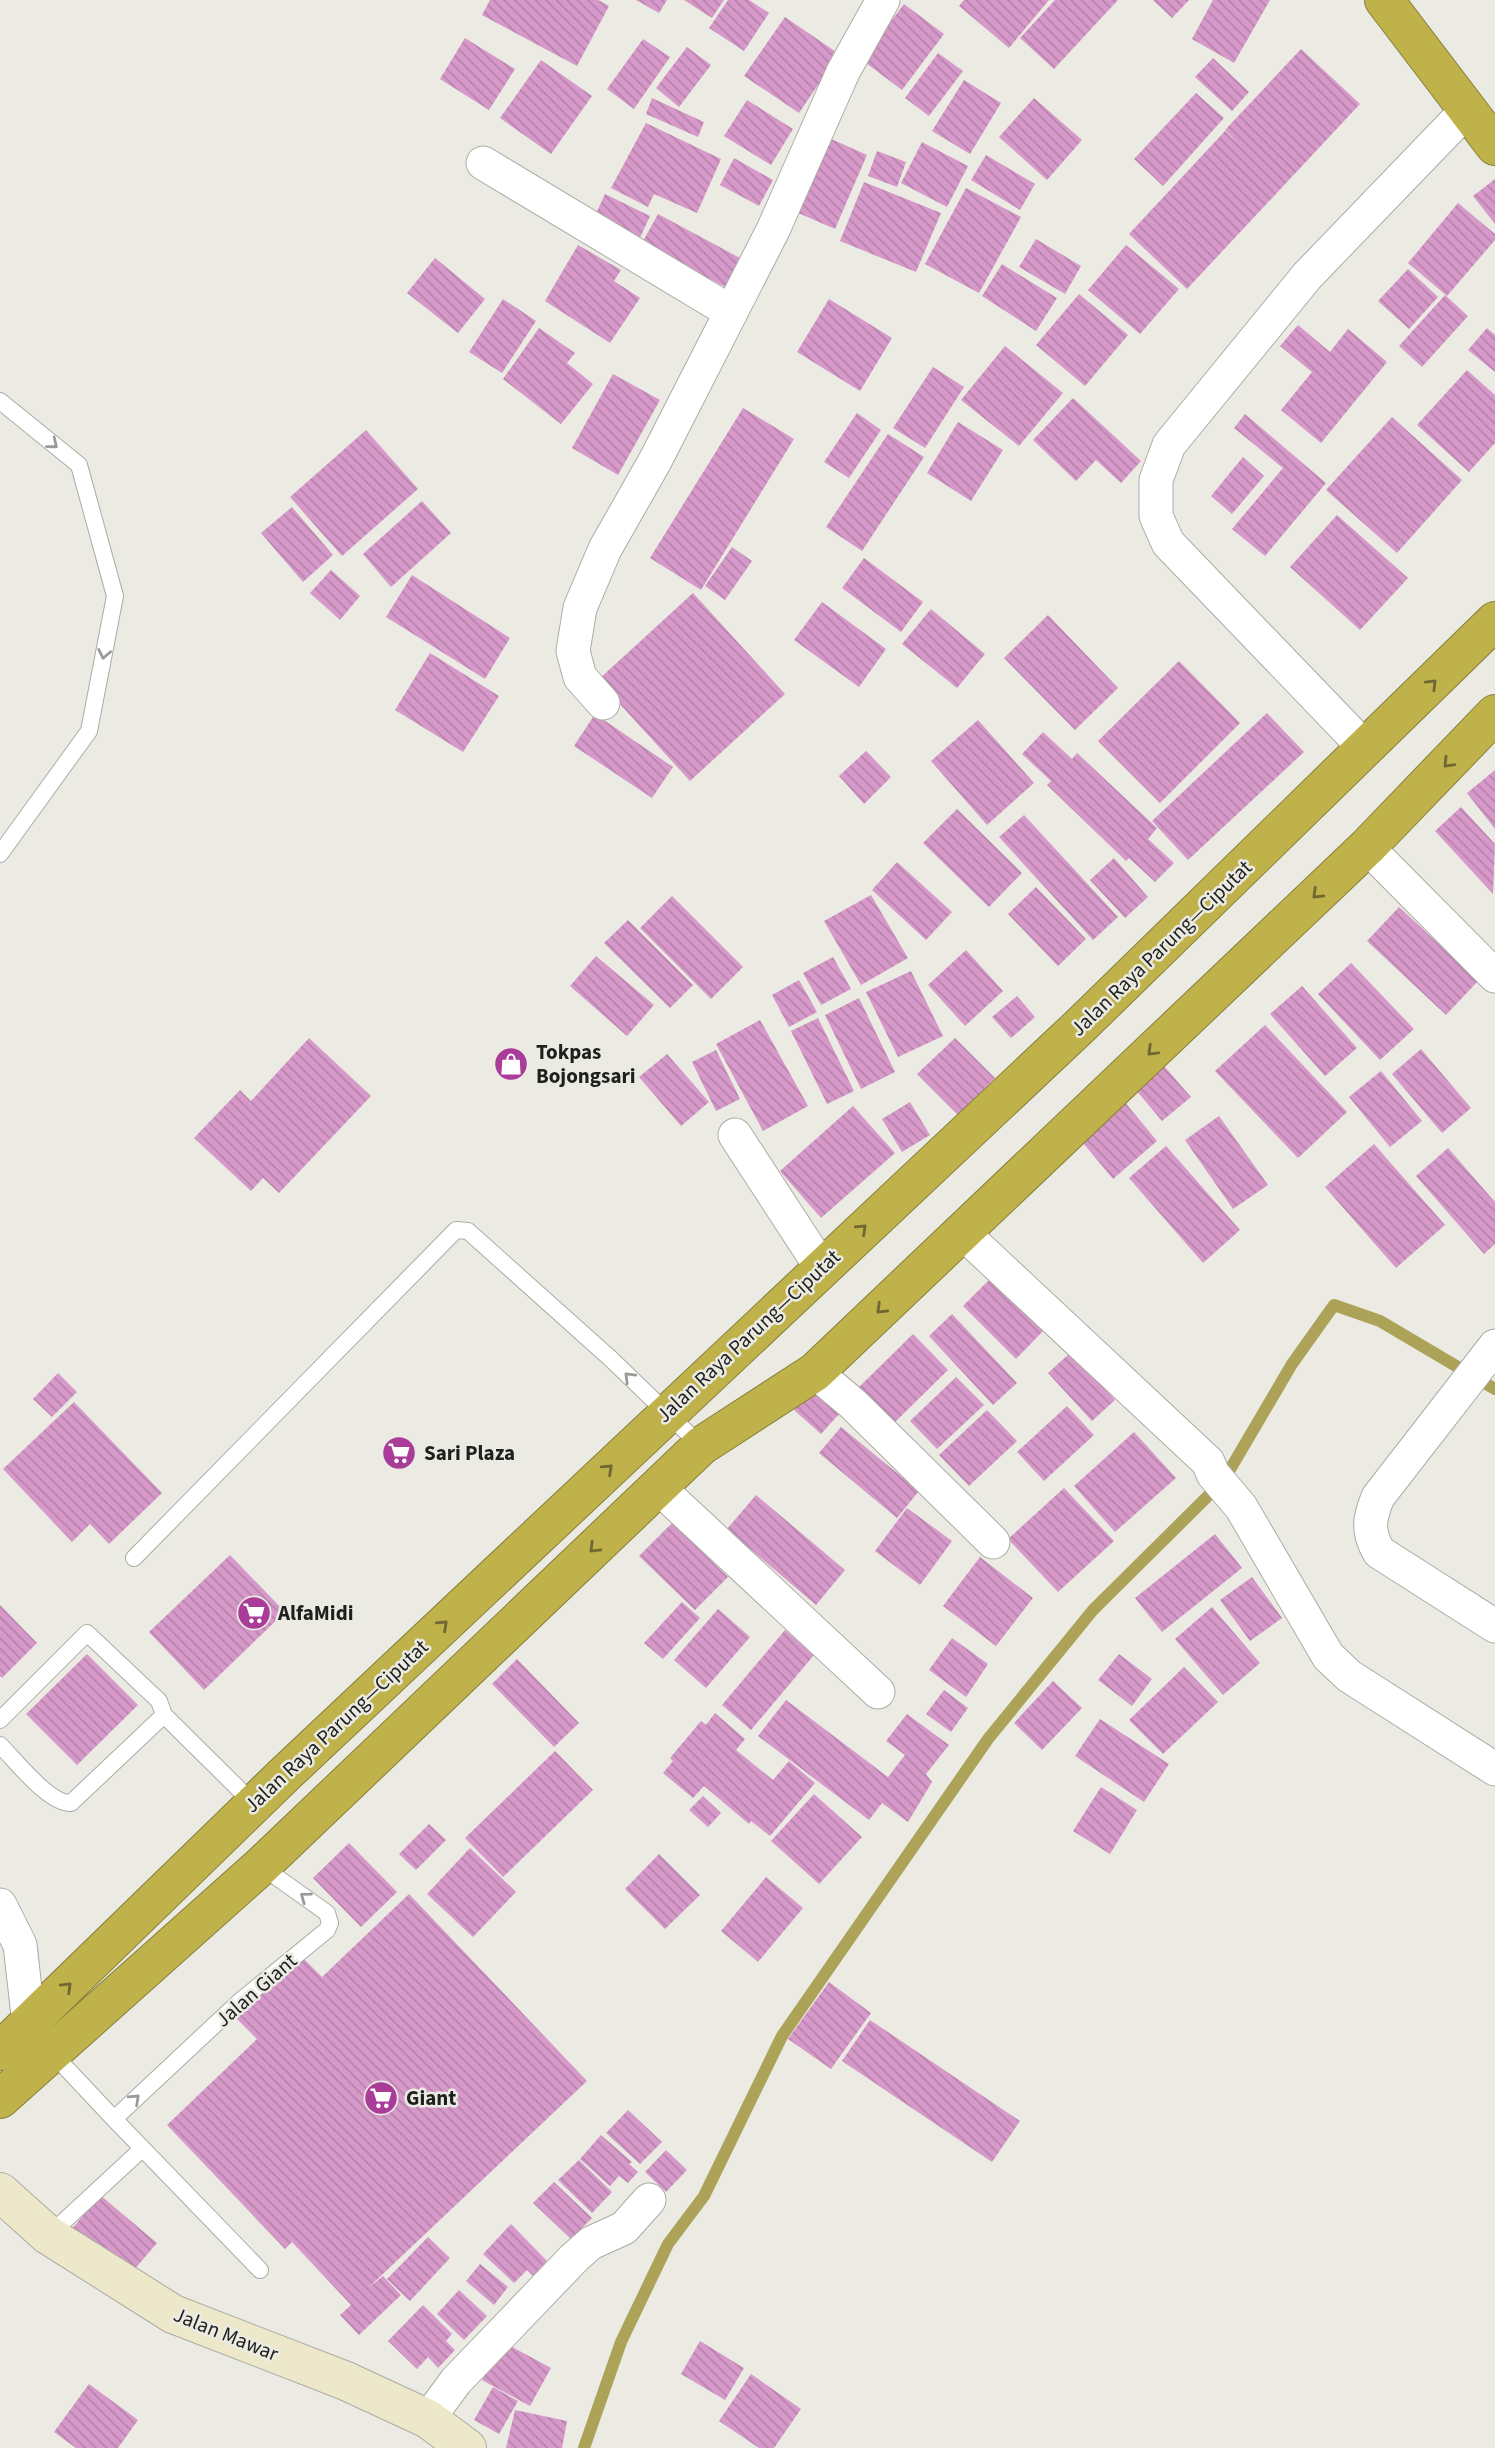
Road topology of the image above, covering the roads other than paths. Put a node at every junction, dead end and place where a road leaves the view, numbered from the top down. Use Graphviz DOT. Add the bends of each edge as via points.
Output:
graph roads {
  1 [pos="883,0"];
  2 [pos="1384,0"];
  3 [pos="1466,111"];
  4 [pos="1495,146"];
  5 [pos="483,163"];
  6 [pos="731,312"];
  7 [pos="0,401"];
  8 [pos="1495,621"];
  9 [pos="603,703"];
  10 [pos="1495,714"];
  11 [pos="1366,749"];
  12 [pos="1367,847"];
  13 [pos="0,854"];
  14 [pos="1495,976"];
  15 [pos="735,1135"];
  16 [pos="962,1232"];
  17 [pos="821,1267"];
  18 [pos="1491,1353"];
  19 [pos="815,1373"];
  20 [pos="667,1413"];
  21 [pos="701,1446"];
  22 [pos="658,1487"];
  23 [pos="993,1542"];
  24 [pos="134,1558"];
  25 [pos="1495,1626"];
  26 [pos="878,1692"];
  27 [pos="164,1715"];
  28 [pos="0,1720"];
  29 [pos="0,1745"];
  30 [pos="1495,1769"];
  31 [pos="254,1804"];
  32 [pos="261,1866"];
  33 [pos="0,1905"];
  34 [pos="33,2032"];
  35 [pos="0,2051"];
  36 [pos="0,2099"];
  37 [pos="114,2119"];
  38 [pos="142,2148"];
  39 [pos="0,2192"];
  40 [pos="649,2200"];
  41 [pos="48,2235"];
  42 [pos="260,2270"];
  43 [pos="428,2419"];
  44 [pos="467,2448"];
  1 -- 6 [label="street" via="843,72"];
  2 -- 3 [label="highway"];
  3 -- 4 [label="highway"];
  3 -- 11 [label="street" via="1307,276 1169,445 1156,480 1156,516 1168,543"];
  5 -- 6 [label="street"];
  6 -- 9 [label="street" via="605,550 580,608 573,651 580,677"];
  7 -- 13 [label="lane, one-way" via="79,465 114,596 89,731"];
  11 -- 8 [label="highway, Jalan Raya Parung—Ciputat, one-way"];
  10 -- 12 [label="highway, Jalan Raya Parung—Ciputat, one-way"];
  17 -- 11 [label="highway, Jalan Raya Parung—Ciputat, one-way" via="1079,1027"];
  12 -- 14 [label="street"];
  12 -- 16 [label="highway, Jalan Raya Parung—Ciputat, one-way"];
  15 -- 17 [label="street"];
  16 -- 19 [label="highway, Jalan Raya Parung—Ciputat, one-way"];
  16 -- 30 [label="street" via="1208,1462 1241,1507 1328,1656 1349,1676"];
  17 -- 20 [label="highway, Jalan Raya Parung—Ciputat"];
  18 -- 25 [label="street" via="1378,1497 1369,1535 1378,1552"];
  19 -- 21 [label="highway, Jalan Raya Parung—Ciputat"];
  19 -- 23 [label="street" via="853,1404"];
  20 -- 21 [label="lane"];
  20 -- 24 [label="lane, one-way" via="468,1231 456,1230"];
  31 -- 20 [label="highway, Jalan Raya Parung—Ciputat, one-way"];
  21 -- 22 [label="highway, Jalan Raya Parung—Ciputat"];
  22 -- 26 [label="street"];
  22 -- 32 [label="highway, Jalan Raya Parung—Ciputat, one-way"];
  27 -- 28 [label="lane" via="159,1701 87,1633"];
  27 -- 29 [label="lane" via="71,1803 61,1804 50,1796"];
  27 -- 31 [label="lane"];
  34 -- 31 [label="highway, Jalan Raya Parung—Ciputat, one-way"];
  32 -- 34 [label="highway, Jalan Raya Parung—Ciputat"];
  37 -- 32 [label="lane, Jalan Giant, one-way" via="239,2002 327,1930 327,1913"];
  33 -- 34 [label="street" via="20,1945"];
  34 -- 35 [label="highway, Jalan Raya Parung—Ciputat"];
  34 -- 36 [label="highway, Jalan Raya Parung—Ciputat"];
  34 -- 37 [label="lane"];
  37 -- 38 [label="lane"];
  38 -- 41 [label="lane"];
  38 -- 42 [label="lane"];
  39 -- 41 [label="street, Jalan Mawar"];
  40 -- 43 [label="street" via="624,2228 591,2243 573,2259 456,2381"];
  41 -- 43 [label="street, Jalan Mawar" via="186,2320 346,2381"];
  43 -- 44 [label="street, Jalan Mawar"];
}
